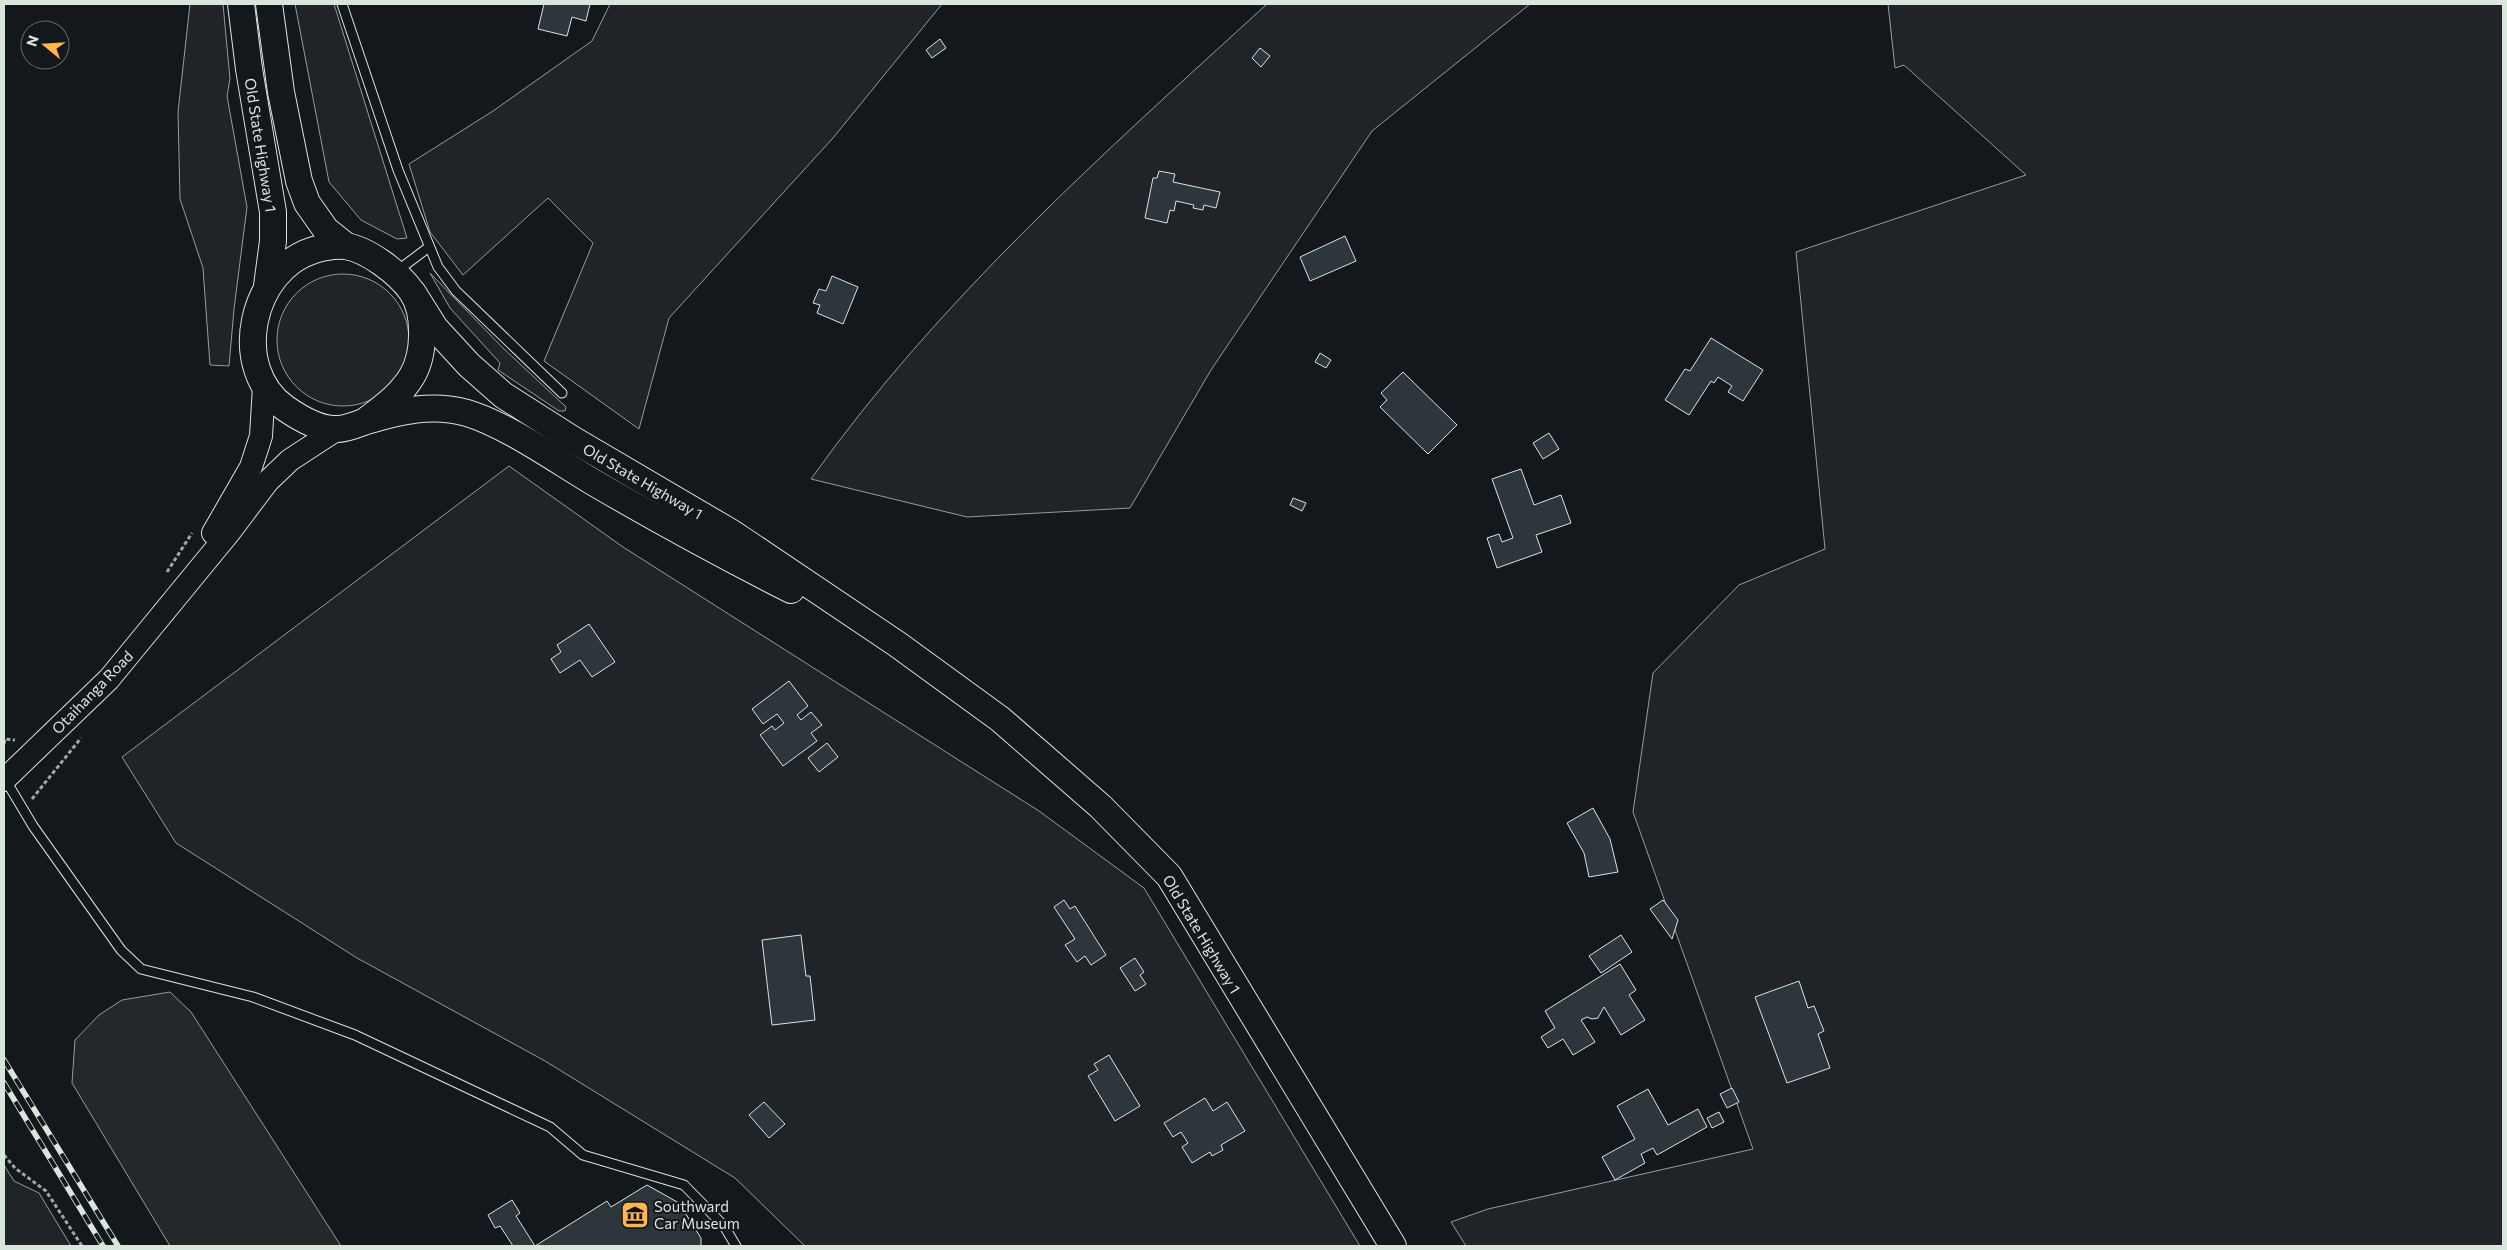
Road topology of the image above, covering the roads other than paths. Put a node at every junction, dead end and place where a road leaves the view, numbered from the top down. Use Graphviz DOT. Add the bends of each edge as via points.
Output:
graph roads {
  1 [pos="242,4"];
  2 [pos="269,4"];
  3 [pos="342,4"];
  4 [pos="346,246"];
  5 [pos="429,247"];
  6 [pos="395,273"];
  7 [pos="267,286"];
  8 [pos="413,294"];
  9 [pos="264,386"];
  10 [pos="562,393"];
  11 [pos="364,422"];
  12 [pos="336,430"];
  13 [pos="175,599"];
  14 [pos="897,644"];
  15 [pos="4,780"];
  16 [pos="736,1246"];
  17 [pos="1393,1246"];
  1 -- 7 [label="main road, Old State Highway 1" via="249,69 273,212"];
  2 -- 4 [label="main road, Old State Highway 1" via="299,181 307,203 326,230"];
  3 -- 5 [label="lane" via="398,170"];
  4 -- 6 [label="main road" via="373,258"];
  4 -- 7 [label="main road" via="311,251 285,265"];
  5 -- 6 [label="lane"];
  5 -- 10 [label="lane" via="438,267 456,291"];
  6 -- 8 [label="main road"];
  7 -- 9 [label="main road" via="253,334 254,362"];
  8 -- 11 [label="main road" via="420,317 421,346 413,374 396,398"];
  8 -- 14 [label="main road, Old State Highway 1" via="435,328 503,395 732,533"];
  9 -- 12 [label="main road" via="283,406 309,422"];
  9 -- 13 [label="street, Otaihanga Road" via="261,436 251,467"];
  11 -- 12 [label="main road"];
  11 -- 14 [label="main road, Old State Highway 1" via="398,412 433,407 467,413 505,430 683,534"];
  12 -- 13 [label="street, Otaihanga Road" via="290,460 268,480"];
  13 -- 15 [label="street, Otaihanga Road" via="109,679"];
  14 -- 17 [label="main road, Old State Highway 1" via="1000,719 1100,806 1169,876"];
  15 -- 16 [label="lane" via="120,950 141,969 253,997 355,1034 550,1127 583,1155 684,1185 724,1226"];
}
